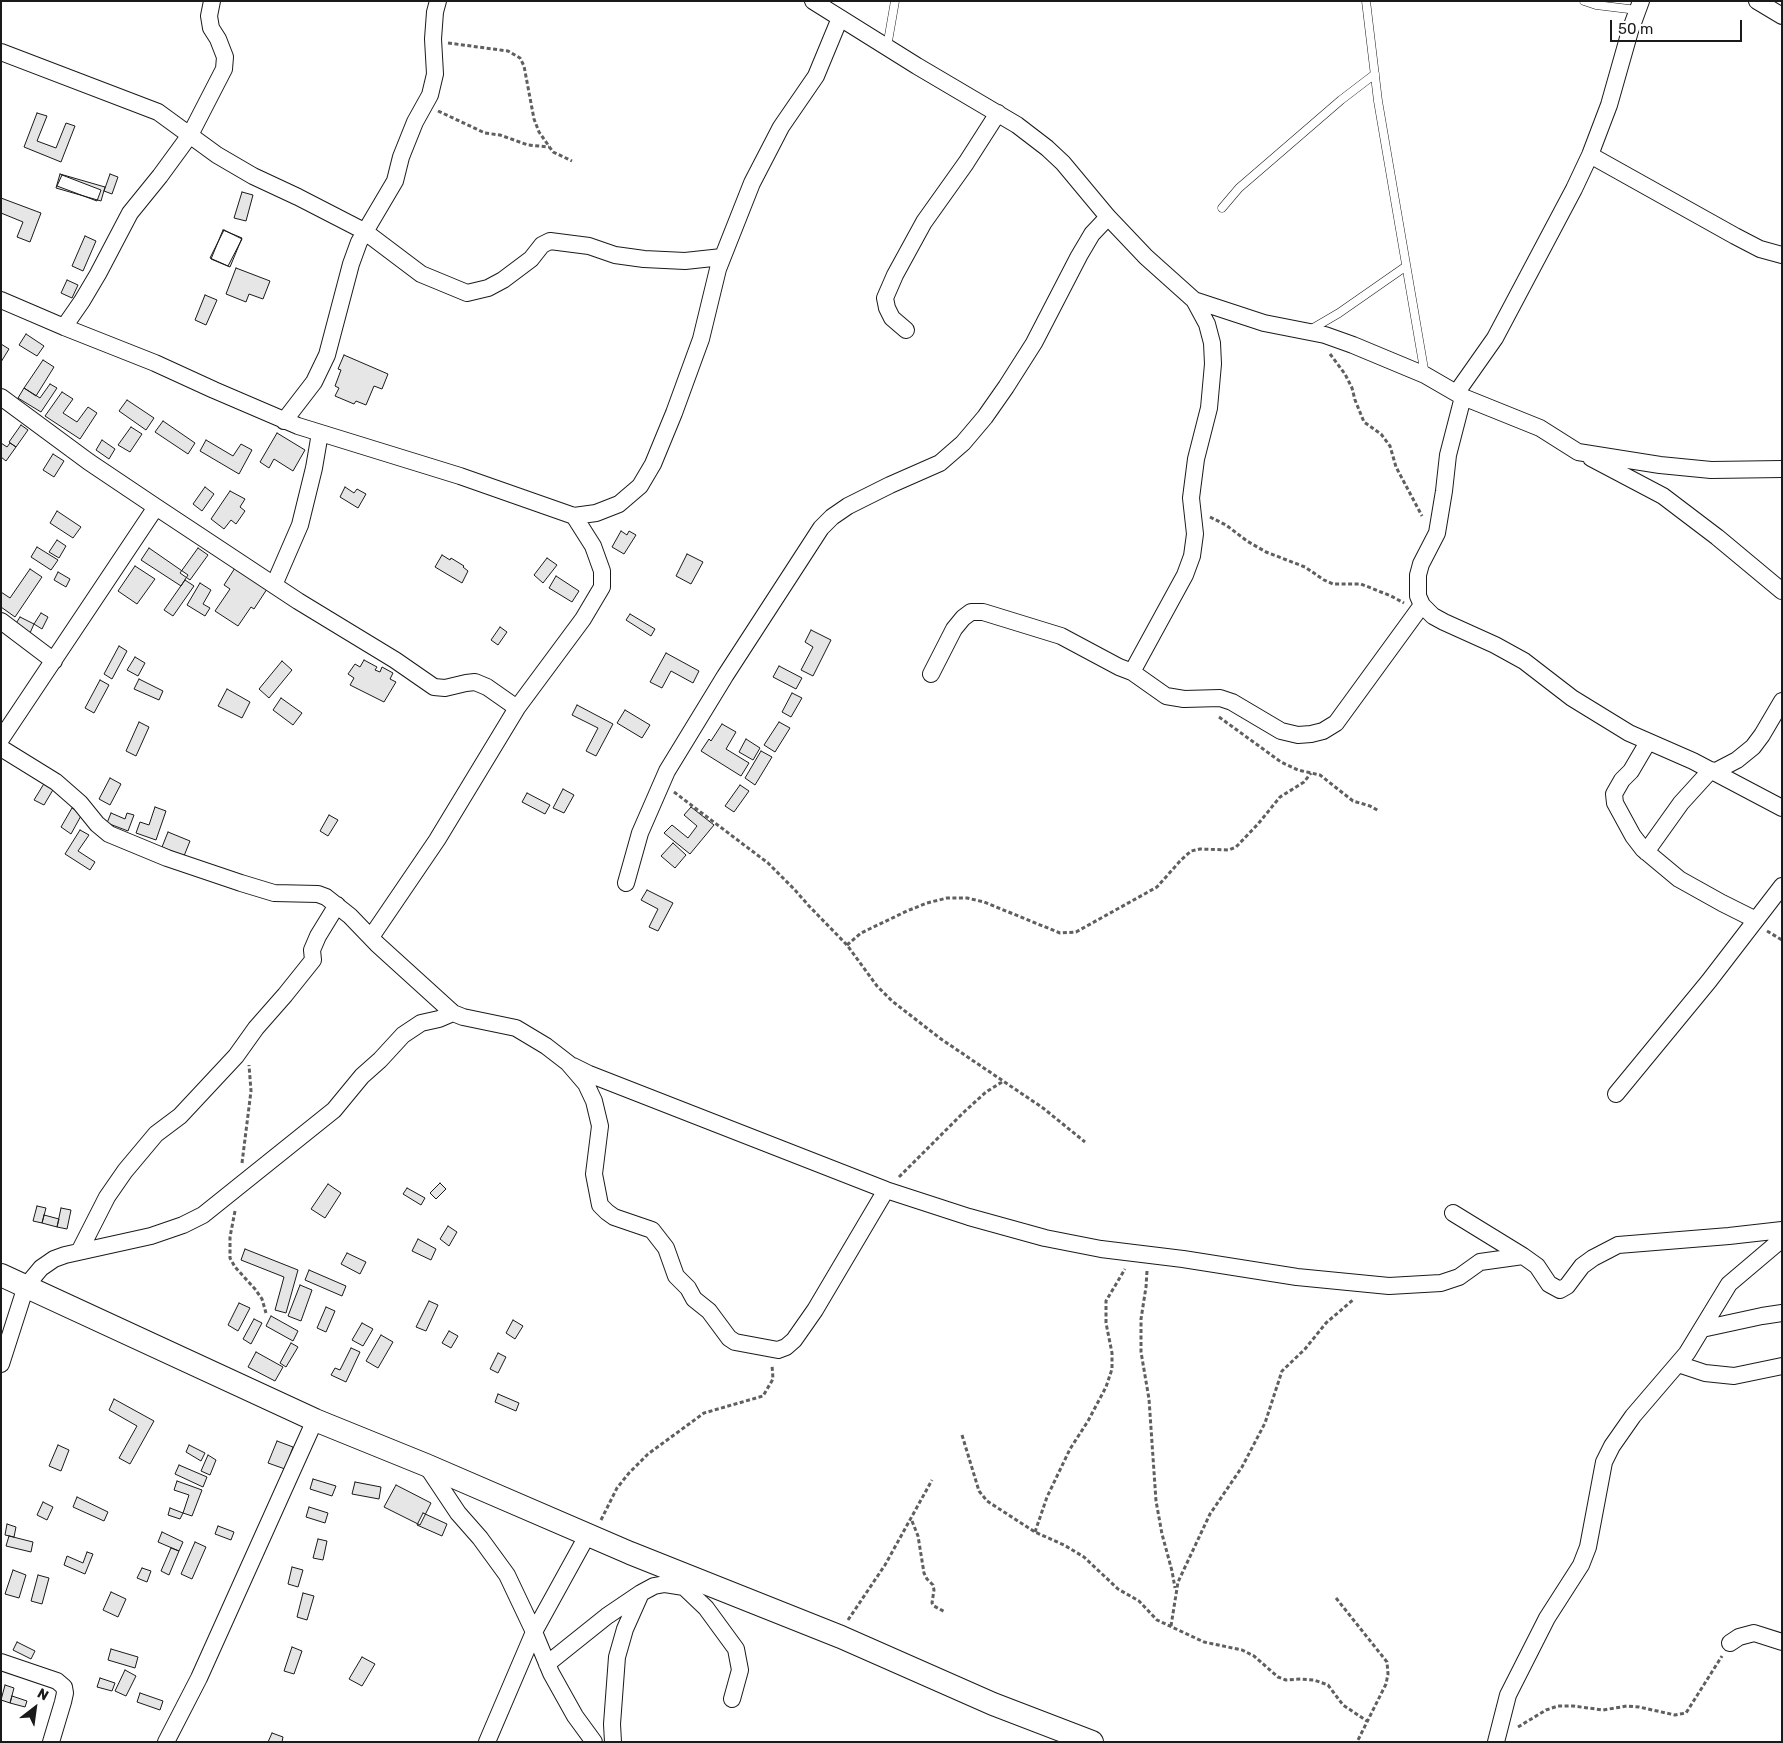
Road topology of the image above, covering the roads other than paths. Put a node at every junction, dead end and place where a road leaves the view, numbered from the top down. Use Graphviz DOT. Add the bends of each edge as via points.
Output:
graph roads {
  1 [pos="212,1"];
  2 [pos="438,1"];
  3 [pos="814,1"];
  4 [pos="895,1"];
  5 [pos="1366,1"];
  6 [pos="1584,1"];
  7 [pos="1757,1"];
  8 [pos="1639,6"];
  9 [pos="1782,16"];
  10 [pos="840,18"];
  11 [pos="888,47"];
  12 [pos="1,52"];
  13 [pos="1375,74"];
  14 [pos="998,113"];
  15 [pos="190,135"];
  16 [pos="1590,155"];
  17 [pos="1222,208"];
  18 [pos="1108,216"];
  19 [pos="364,231"];
  20 [pos="1782,255"];
  21 [pos="722,257"];
  22 [pos="1405,267"];
  23 [pos="1,300"];
  24 [pos="1194,300"];
  25 [pos="64,327"];
  26 [pos="906,330"];
  27 [pos="1308,331"];
  28 [pos="1425,375"];
  29 [pos="1460,395"];
  30 [pos="1,397"];
  31 [pos="284,421"];
  32 [pos="320,433"];
  33 [pos="1578,452"];
  34 [pos="1782,469"];
  35 [pos="156,507"];
  36 [pos="574,516"];
  37 [pos="274,585"];
  38 [pos="1782,591"];
  39 [pos="1419,608"];
  40 [pos="1,621"];
  41 [pos="54,661"];
  42 [pos="1132,672"];
  43 [pos="931,674"];
  44 [pos="1782,701"];
  45 [pos="517,708"];
  46 [pos="1,740"];
  47 [pos="1648,742"];
  48 [pos="1,748"];
  49 [pos="1713,771"];
  50 [pos="1782,808"];
  51 [pos="1646,852"];
  52 [pos="626,883"];
  53 [pos="1782,886"];
  54 [pos="337,905"];
  55 [pos="1756,920"];
  56 [pos="371,937"];
  57 [pos="453,1013"];
  58 [pos="568,1063"];
  59 [pos="1616,1094"];
  60 [pos="886,1190"];
  61 [pos="1453,1213"];
  62 [pos="1782,1230"];
  63 [pos="1782,1238"];
  64 [pos="79,1252"];
  65 [pos="1523,1256"];
  66 [pos="1,1275"];
  67 [pos="26,1286"];
  68 [pos="1782,1313"];
  69 [pos="1702,1329"];
  70 [pos="1,1364"];
  71 [pos="1678,1364"];
  72 [pos="1782,1366"];
  73 [pos="315,1420"];
  74 [pos="426,1465"];
  75 [pos="591,1535"];
  76 [pos="686,1582"];
  77 [pos="641,1594"];
  78 [pos="534,1632"];
  79 [pos="1782,1642"];
  80 [pos="1730,1643"];
  81 [pos="1,1662"];
  82 [pos="547,1664"];
  83 [pos="732,1699"];
  84 [pos="1068,1737"];
  85 [pos="50,1742"];
  86 [pos="166,1742"];
  87 [pos="487,1742"];
  88 [pos="594,1742"];
  89 [pos="613,1742"];
  90 [pos="1092,1742"];
  91 [pos="1496,1742"];
  1 -- 15 [label="street" via="211,28 225,57 224,69"];
  2 -- 19 [label="street" via="430,95 408,140 395,181"];
  3 -- 10 [label="street"];
  4 -- 11 [label="lane"];
  5 -- 13 [label="lane"];
  6 -- 8 [label="lane" via="1596,5"];
  7 -- 9 [label="street"];
  8 -- 16 [label="street"];
  10 -- 11 [label="street"];
  10 -- 21 [label="street" via="816,76 781,127 752,183"];
  11 -- 14 [label="street"];
  12 -- 15 [label="street" via="158,112"];
  13 -- 17 [label="lane" via="1239,188"];
  13 -- 22 [label="lane"];
  14 -- 18 [label="street" via="1053,153"];
  14 -- 26 [label="street" via="924,222 898,267 885,298 892,318"];
  15 -- 19 [label="street" via="253,176"];
  15 -- 25 [label="street" via="130,213 94,281"];
  16 -- 20 [label="street" via="1744,241"];
  16 -- 29 [label="street" via="1495,338"];
  18 -- 24 [label="street" via="1146,257"];
  18 -- 52 [label="street" via="1092,234 1011,380 963,443 940,463 848,506 832,516 822,528 725,676 662,783 640,833"];
  19 -- 21 [label="street" via="421,274 467,293 503,280 550,241 644,259 685,261"];
  19 -- 31 [label="street" via="351,264 327,355 314,382"];
  21 -- 36 [label="street" via="701,339 653,464 640,486 619,504 596,513"];
  22 -- 27 [label="lane"];
  22 -- 28 [label="lane"];
  23 -- 25 [label="street"];
  24 -- 27 [label="street" via="1264,323"];
  24 -- 42 [label="street" via="1207,324 1213,364 1209,408 1196,459 1191,498 1195,534 1192,556 1185,575"];
  25 -- 31 [label="street" via="155,362"];
  27 -- 28 [label="street"];
  28 -- 29 [label="street"];
  29 -- 33 [label="street" via="1540,428"];
  29 -- 39 [label="street" via="1440,517 1434,541 1418,575"];
  30 -- 35 [label="street"];
  31 -- 32 [label="street"];
  32 -- 36 [label="street" via="460,476"];
  32 -- 37 [label="street" via="300,525"];
  33 -- 34 [label="street" via="1711,470"];
  33 -- 38 [label="street" via="1663,496"];
  35 -- 37 [label="street"];
  35 -- 41 [label="street"];
  36 -- 45 [label="street" via="593,546 602,572 602,587 583,619"];
  37 -- 45 [label="street" via="434,687 475,682"];
  39 -- 42 [label="street" via="1336,723 1323,732 1298,735 1281,731 1220,698 1166,696"];
  39 -- 47 [label="street" via="1524,661 1572,698"];
  40 -- 41 [label="street"];
  41 -- 46 [label="street"];
  42 -- 43 [label="street" via="1061,636 983,612 971,612 954,629"];
  44 -- 49 [label="street" via="1753,746 1736,760"];
  45 -- 56 [label="street" via="437,840"];
  47 -- 49 [label="street"];
  47 -- 51 [label="street" via="1614,794 1621,816"];
  48 -- 54 [label="street" via="56,782 109,834 233,881 274,893 318,894"];
  49 -- 50 [label="street"];
  49 -- 51 [label="street" via="1681,803"];
  51 -- 55 [label="street" via="1679,879"];
  53 -- 55 [label="street"];
  54 -- 56 [label="street"];
  54 -- 64 [label="street" via="318,936 312,950 313,960 303,974 236,1056 180,1116 156,1134 125,1171 106,1196"];
  55 -- 59 [label="street"];
  56 -- 57 [label="street"];
  57 -- 58 [label="street" via="516,1028"];
  57 -- 64 [label="street" via="420,1023 403,1036 362,1076 334,1110 202,1215 151,1236"];
  58 -- 60 [label="street"];
  58 -- 60 [label="street" via="586,1084 600,1126 594,1174 600,1205 614,1217 652,1230 666,1248 676,1276 732,1341 778,1350 794,1340"];
  60 -- 65 [label="street" via="1045,1238 1297,1277 1389,1286 1441,1284 1459,1277 1480,1262"];
  61 -- 65 [label="street"];
  62 -- 65 [label="street" via="1618,1245 1582,1266 1560,1290 1549,1284 1537,1266"];
  63 -- 69 [label="street" via="1729,1284"];
  64 -- 67 [label="street" via="54,1259 41,1268"];
  66 -- 67 [label="street"];
  67 -- 70 [label="street"];
  67 -- 73 [label="street"];
  68 -- 69 [label="street"];
  69 -- 71 [label="street"];
  71 -- 72 [label="street" via="1705,1373 1734,1376"];
  71 -- 91 [label="street" via="1632,1416 1604,1462 1586,1553 1547,1618 1508,1694"];
  73 -- 74 [label="street"];
  73 -- 86 [label="street" via="203,1669"];
  74 -- 75 [label="street"];
  74 -- 78 [label="street" via="458,1513 507,1575"];
  75 -- 76 [label="street"];
  75 -- 78 [label="street"];
  76 -- 77 [label="street" via="654,1586"];
  76 -- 83 [label="street" via="736,1649 740,1670"];
  76 -- 84 [label="street" via="842,1637"];
  77 -- 82 [label="street" via="607,1616"];
  77 -- 89 [label="street" via="617,1657"];
  78 -- 82 [label="street"];
  78 -- 87 [label="street"];
  79 -- 80 [label="street" via="1754,1633"];
  81 -- 85 [label="street" via="57,1681 64,1687 63,1702"];
  82 -- 88 [label="street" via="574,1716"];
  84 -- 90 [label="street"];
}
